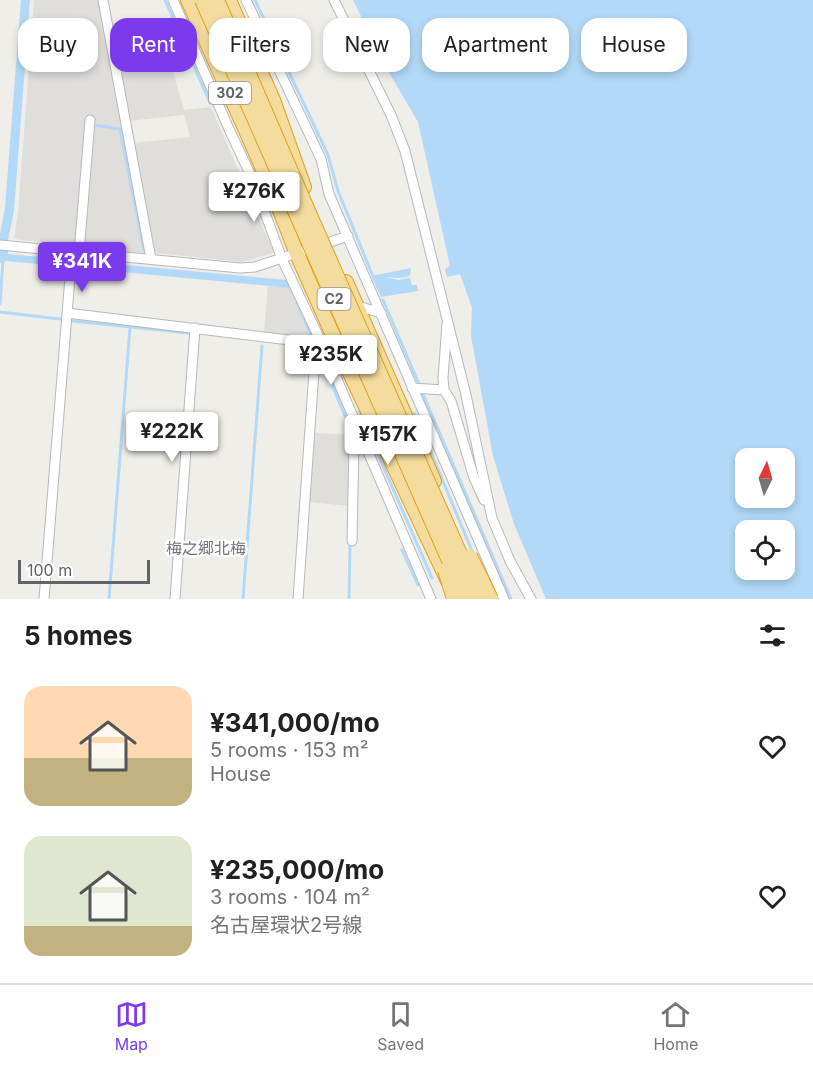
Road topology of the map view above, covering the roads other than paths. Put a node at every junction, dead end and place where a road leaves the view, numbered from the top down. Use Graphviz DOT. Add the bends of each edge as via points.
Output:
graph roads {
  1 [pos="103,0"];
  2 [pos="172,0"];
  3 [pos="188,0"];
  4 [pos="202,0"];
  5 [pos="217,0"];
  6 [pos="229,0"];
  7 [pos="246,0"];
  8 [pos="334,0"];
  9 [pos="90,120"];
  10 [pos="252,178"];
  11 [pos="271,187"];
  12 [pos="348,236"];
  13 [pos="328,243"];
  14 [pos="5,245"];
  15 [pos="74,254"];
  16 [pos="297,254"];
  17 [pos="151,259"];
  18 [pos="282,259"];
  19 [pos="358,306"];
  20 [pos="381,313"];
  21 [pos="67,314"];
  22 [pos="448,316"];
  23 [pos="195,328"];
  24 [pos="319,343"];
  25 [pos="343,358"];
  26 [pos="412,388"];
  27 [pos="444,390"];
  28 [pos="349,410"];
  29 [pos="358,431"];
  30 [pos="432,489"];
  31 [pos="423,501"];
  32 [pos="492,518"];
  33 [pos="352,542"];
  34 [pos="44,599"];
  35 [pos="175,599"];
  36 [pos="298,599"];
  37 [pos="431,599"];
  38 [pos="455,599"];
  39 [pos="466,599"];
  40 [pos="482,599"];
  41 [pos="491,599"];
  42 [pos="504,599"];
  43 [pos="531,599"];
  1 -- 17 [label="street"];
  2 -- 10 [label="street"];
  3 -- 11 [label="highway, 302"];
  4 -- 31 [label="highway, C2, bridge"];
  5 -- 30 [label="highway, C2, bridge"];
  6 -- 13 [label="highway, 302" via="273,100"];
  7 -- 12 [label="street" via="321,159 328,194"];
  8 -- 22 [label="street" via="392,115"];
  9 -- 15 [label="street"];
  10 -- 11 [label="street"];
  10 -- 18 [label="street"];
  11 -- 16 [label="highway, 302"];
  12 -- 13 [label="street"];
  12 -- 20 [label="street"];
  13 -- 16 [label="street"];
  13 -- 19 [label="highway, 302"];
  14 -- 15 [label="street"];
  15 -- 17 [label="street"];
  15 -- 21 [label="street"];
  16 -- 18 [label="street"];
  16 -- 25 [label="highway, 302"];
  17 -- 18 [label="street" via="240,268"];
  18 -- 24 [label="street"];
  19 -- 20 [label="street"];
  19 -- 40 [label="highway, 302" via="416,434"];
  20 -- 26 [label="street"];
  21 -- 23 [label="street"];
  21 -- 34 [label="street"];
  22 -- 27 [label="street"];
  22 -- 32 [label="street"];
  23 -- 24 [label="street"];
  23 -- 35 [label="street"];
  24 -- 28 [label="street"];
  24 -- 36 [label="street"];
  25 -- 28 [label="street"];
  25 -- 38 [label="highway, 302"];
  26 -- 27 [label="street"];
  26 -- 42 [label="street"];
  27 -- 32 [label="street"];
  28 -- 29 [label="street"];
  29 -- 33 [label="street" via="354,442"];
  29 -- 37 [label="street"];
  30 -- 40 [label="highway, C2, bridge"];
  30 -- 41 [label="highway, bridge"];
  31 -- 38 [label="highway, bridge"];
  31 -- 39 [label="highway, C2, bridge"];
  32 -- 43 [label="street"];
}
